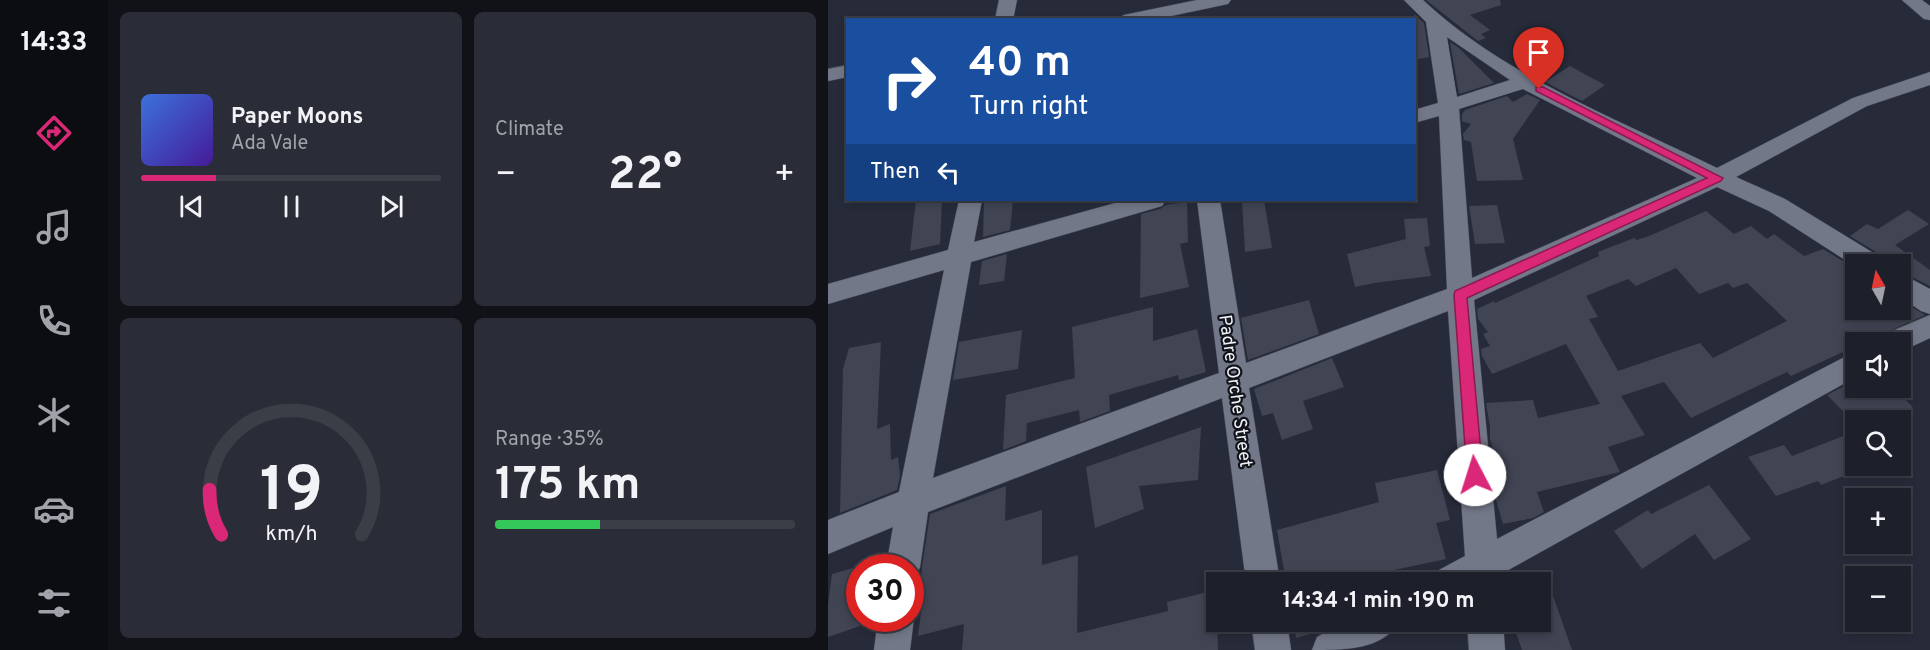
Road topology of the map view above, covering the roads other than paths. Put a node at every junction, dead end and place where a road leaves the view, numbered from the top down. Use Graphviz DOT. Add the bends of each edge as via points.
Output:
graph roads {
  1 [pos="1008,0"];
  2 [pos="1222,0"];
  3 [pos="1413,0"];
  4 [pos="1911,0"];
  5 [pos="1183,9"];
  6 [pos="1930,15"];
  7 [pos="1004,18"];
  8 [pos="1135,18"];
  9 [pos="1435,21"];
  10 [pos="846,71"];
  11 [pos="828,75"];
  12 [pos="1930,78"];
  13 [pos="1525,82"];
  14 [pos="1449,106"];
  15 [pos="1416,116"];
  16 [pos="1717,178"];
  17 [pos="970,201"];
  18 [pos="1150,201"];
  19 [pos="1208,201"];
  20 [pos="960,254"];
  21 [pos="1855,254"];
  22 [pos="1911,290"];
  23 [pos="828,294"];
  24 [pos="1460,295"];
  25 [pos="1930,303"];
  26 [pos="1930,326"];
  27 [pos="1911,335"];
  28 [pos="1845,369"];
  29 [pos="1236,382"];
  30 [pos="913,502"];
  31 [pos="828,537"];
  32 [pos="905,554"];
  33 [pos="1262,572"];
  34 [pos="1483,572"];
  35 [pos="1485,572"];
  36 [pos="894,632"];
  37 [pos="1271,632"];
  38 [pos="1362,632"];
  39 [pos="1486,632"];
  40 [pos="892,650"];
  41 [pos="1273,650"];
  42 [pos="1330,650"];
  43 [pos="1487,650"];
  1 -- 7 [label="street"];
  2 -- 5 [label="street"];
  3 -- 9 [label="street"];
  4 -- 6 [label="street"];
  5 -- 8 [label="street"];
  9 -- 13 [label="street"];
  9 -- 14 [label="street"];
  10 -- 11 [label="street"];
  12 -- 16 [label="street" via="1852,105"];
  13 -- 14 [label="street"];
  13 -- 16 [label="street"];
  14 -- 15 [label="street"];
  14 -- 24 [label="street"];
  16 -- 21 [label="street" via="1777,205"];
  16 -- 24 [label="street"];
  17 -- 20 [label="street"];
  18 -- 20 [label="street"];
  19 -- 29 [label="street, Padre Orche Street"];
  20 -- 23 [label="street"];
  20 -- 30 [label="street"];
  22 -- 25 [label="street"];
  24 -- 29 [label="street"];
  24 -- 34 [label="street"];
  26 -- 27 [label="street"];
  28 -- 35 [label="street"];
  29 -- 30 [label="street"];
  29 -- 33 [label="street, Padre Orche Street"];
  30 -- 31 [label="street"];
  30 -- 32 [label="street"];
  36 -- 40 [label="street"];
  37 -- 41 [label="street"];
  38 -- 42 [label="street"];
  39 -- 43 [label="street"];
}
